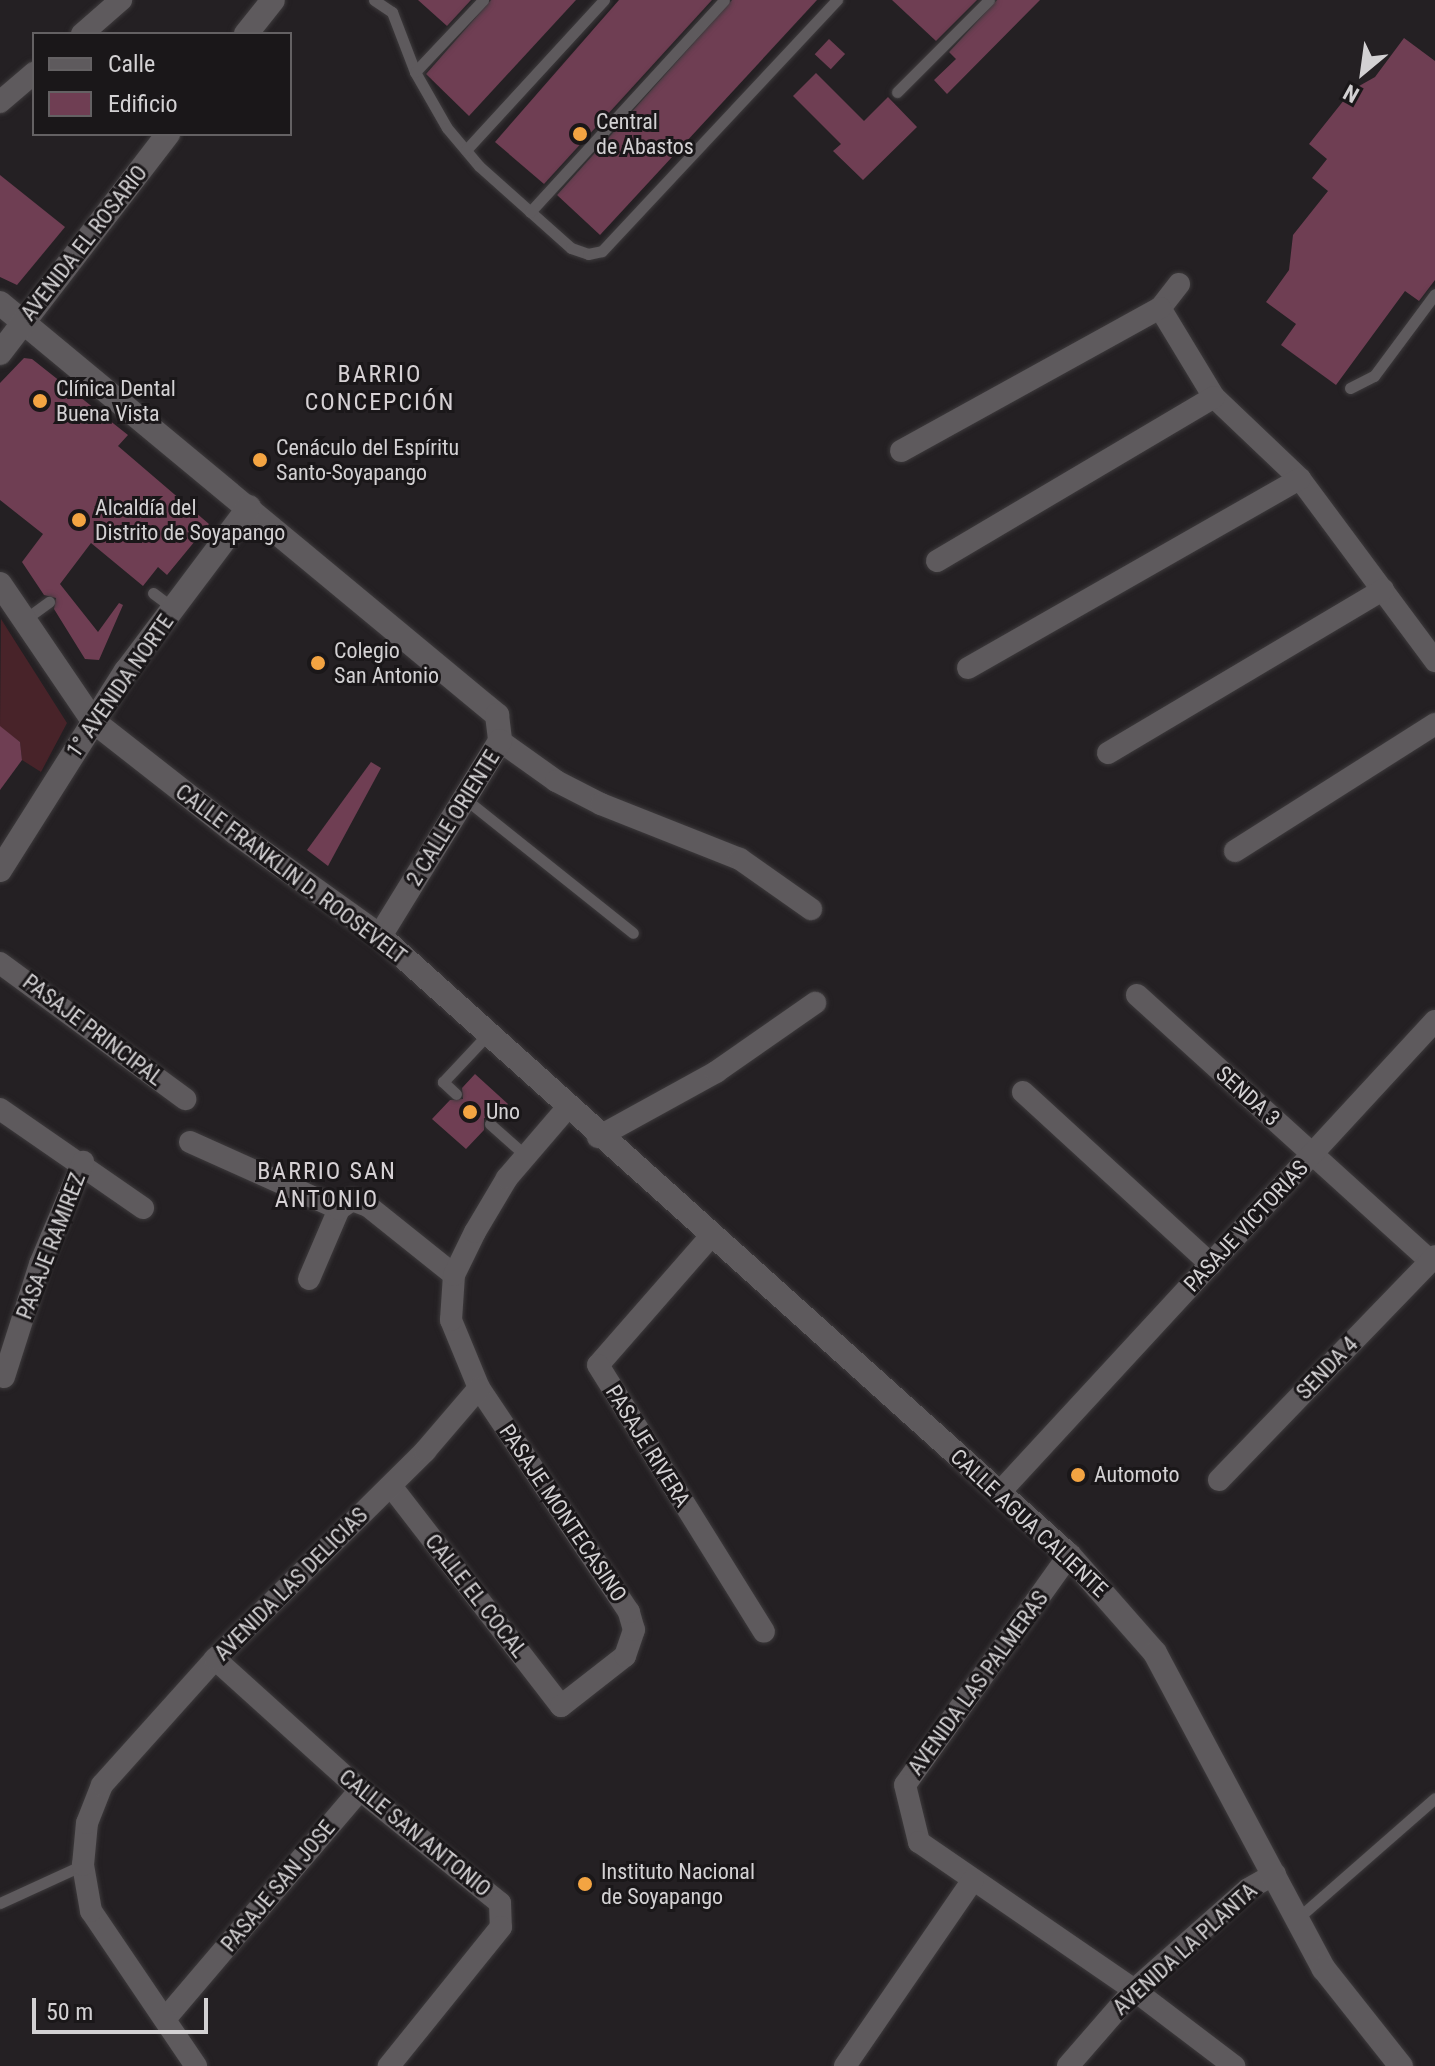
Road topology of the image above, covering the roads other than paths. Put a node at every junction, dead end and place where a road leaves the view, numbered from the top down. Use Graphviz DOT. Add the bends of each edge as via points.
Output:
graph roads {
  1 [pos="121,0"];
  2 [pos="273,0"];
  3 [pos="374,0"];
  4 [pos="385,0"];
  5 [pos="483,0"];
  6 [pos="604,0"];
  7 [pos="724,0"];
  8 [pos="837,0"];
  9 [pos="989,0"];
  10 [pos="392,12"];
  11 [pos="84,32"];
  12 [pos="248,32"];
  13 [pos="415,72"];
  14 [pos="32,75"];
  15 [pos="897,92"];
  16 [pos="0,102"];
  17 [pos="166,136"];
  18 [pos="466,150"];
  19 [pos="530,212"];
  20 [pos="1179,284"];
  21 [pos="1435,294"];
  22 [pos="0,303"];
  23 [pos="1160,308"];
  24 [pos="23,321"];
  25 [pos="0,353"];
  26 [pos="1350,388"];
  27 [pos="1214,397"];
  28 [pos="901,451"];
  29 [pos="1300,479"];
  30 [pos="249,507"];
  31 [pos="937,561"];
  32 [pos="0,586"];
  33 [pos="1383,590"];
  34 [pos="153,593"];
  35 [pos="49,602"];
  36 [pos="174,609"];
  37 [pos="24,620"];
  38 [pos="1435,661"];
  39 [pos="968,668"];
  40 [pos="93,721"];
  41 [pos="1435,724"];
  42 [pos="500,741"];
  43 [pos="1108,753"];
  44 [pos="464,798"];
  45 [pos="1235,851"];
  46 [pos="0,870"];
  47 [pos="811,909"];
  48 [pos="633,933"];
  49 [pos="380,936"];
  50 [pos="0,963"];
  51 [pos="1137,995"];
  52 [pos="815,1003"];
  53 [pos="1435,1021"];
  54 [pos="488,1034"];
  55 [pos="1023,1092"];
  56 [pos="456,1094"];
  57 [pos="185,1099"];
  58 [pos="567,1108"];
  59 [pos="0,1109"];
  60 [pos="490,1124"];
  61 [pos="602,1140"];
  62 [pos="190,1142"];
  63 [pos="1312,1154"];
  64 [pos="526,1156"];
  65 [pos="83,1162"];
  66 [pos="143,1208"];
  67 [pos="339,1209"];
  68 [pos="711,1236"];
  69 [pos="1433,1258"];
  70 [pos="1211,1264"];
  71 [pos="454,1275"];
  72 [pos="309,1279"];
  73 [pos="4,1377"];
  74 [pos="479,1388"];
  75 [pos="1219,1480"];
  76 [pos="391,1486"];
  77 [pos="1000,1492"];
  78 [pos="1069,1555"];
  79 [pos="764,1632"];
  80 [pos="215,1659"];
  81 [pos="561,1706"];
  82 [pos="360,1790"];
  83 [pos="1435,1798"];
  84 [pos="83,1865"];
  85 [pos="1275,1874"];
  86 [pos="973,1880"];
  87 [pos="0,1903"];
  88 [pos="1298,1918"];
  89 [pos="1134,1990"];
  90 [pos="165,2019"];
  91 [pos="196,2066"];
  92 [pos="389,2066"];
  93 [pos="845,2066"];
  94 [pos="1068,2066"];
  95 [pos="1234,2066"];
  96 [pos="1401,2066"];
  1 -- 11 [label="street"];
  2 -- 12 [label="main road"];
  3 -- 10 [label="lane"];
  4 -- 10 [label="lane"];
  5 -- 13 [label="lane"];
  6 -- 18 [label="lane"];
  7 -- 19 [label="lane"];
  8 -- 19 [label="lane" via="602,251 571,248"];
  9 -- 15 [label="lane"];
  10 -- 13 [label="lane"];
  13 -- 18 [label="lane"];
  14 -- 16 [label="street"];
  17 -- 24 [label="main road, AVENIDA EL ROSARIO"];
  18 -- 19 [label="lane"];
  20 -- 23 [label="street"];
  21 -- 26 [label="lane" via="1374,376"];
  22 -- 24 [label="main road, 2 CALLE ORIENTE"];
  23 -- 27 [label="street"];
  23 -- 28 [label="street"];
  24 -- 25 [label="main road, AVENIDA EL ROSARIO"];
  24 -- 30 [label="main road, 2 CALLE ORIENTE"];
  27 -- 29 [label="street"];
  27 -- 31 [label="street"];
  29 -- 33 [label="street"];
  29 -- 39 [label="street"];
  30 -- 36 [label="main road, 1° AVENIDA NORTE"];
  30 -- 42 [label="main road, 2 CALLE ORIENTE" via="490,705 500,726"];
  32 -- 37 [label="main road, CALLE FRANKLIN D. ROOSEVELT"];
  33 -- 38 [label="street"];
  33 -- 43 [label="street"];
  34 -- 36 [label="lane"];
  35 -- 37 [label="lane"];
  36 -- 40 [label="main road, 1° AVENIDA NORTE"];
  37 -- 40 [label="main road, CALLE FRANKLIN D. ROOSEVELT"];
  40 -- 46 [label="main road, 1° AVENIDA NORTE"];
  40 -- 49 [label="main road, CALLE FRANKLIN D. ROOSEVELT"];
  41 -- 45 [label="street"];
  42 -- 44 [label="main road, 2 CALLE ORIENTE"];
  42 -- 47 [label="street" via="578,793 740,859"];
  44 -- 48 [label="lane"];
  44 -- 49 [label="main road, 2 CALLE ORIENTE"];
  49 -- 54 [label="main road, CALLE FRANKLIN D. ROOSEVELT"];
  50 -- 57 [label="street, PASAJE PRINCIPAL"];
  51 -- 63 [label="street, SENDA 3"];
  52 -- 61 [label="street" via="716,1072"];
  53 -- 63 [label="street, PASAJE VICTORIAS"];
  54 -- 56 [label="lane" via="443,1082"];
  54 -- 58 [label="main road, CALLE FRANKLIN D. ROOSEVELT"];
  55 -- 70 [label="street"];
  58 -- 61 [label="main road, CALLE FRANKLIN D. ROOSEVELT"];
  58 -- 64 [label="street"];
  59 -- 65 [label="street, PASAJE RAMIREZ"];
  60 -- 64 [label="lane"];
  61 -- 68 [label="main road, CALLE AGUA CALIENTE"];
  62 -- 67 [label="street"];
  63 -- 69 [label="street, SENDA 3"];
  63 -- 70 [label="street, PASAJE VICTORIAS"];
  64 -- 71 [label="street" via="483,1218"];
  65 -- 66 [label="street, PASAJE RAMIREZ"];
  65 -- 73 [label="street, PASAJE RAMIREZ" via="40,1264"];
  67 -- 71 [label="street" via="352,1200 368,1206"];
  67 -- 72 [label="street"];
  68 -- 77 [label="main road, CALLE AGUA CALIENTE"];
  68 -- 79 [label="street, PASAJE RIVERA" via="598,1365"];
  69 -- 75 [label="street, SENDA 4"];
  70 -- 77 [label="street, PASAJE VICTORIAS"];
  71 -- 74 [label="street" via="451,1320"];
  74 -- 76 [label="street, AVENIDA LAS DELICIAS"];
  74 -- 81 [label="street, PASAJE MONTECASINO" via="633,1622 633,1639 620,1662"];
  76 -- 80 [label="street, AVENIDA LAS DELICIAS"];
  76 -- 81 [label="street, CALLE EL COCAL"];
  77 -- 78 [label="main road, CALLE AGUA CALIENTE"];
  78 -- 85 [label="main road, CALLE AGUA CALIENTE" via="1155,1653"];
  78 -- 86 [label="street, AVENIDA LAS PALMERAS" via="905,1785 919,1842"];
  80 -- 82 [label="street, CALLE SAN ANTONIO"];
  80 -- 84 [label="street, AVENIDA LAS DELICIAS" via="102,1785 87,1823"];
  82 -- 90 [label="street, PASAJE SAN JOSE"];
  82 -- 92 [label="street, CALLE SAN ANTONIO" via="500,1903 501,1927"];
  83 -- 88 [label="lane"];
  84 -- 87 [label="lane"];
  84 -- 90 [label="street, AVENIDA LAS DELICIAS" via="91,1911"];
  85 -- 88 [label="main road, CALLE AGUA CALIENTE"];
  85 -- 89 [label="street, AVENIDA LA PLANTA" via="1253,1885"];
  86 -- 89 [label="street, AVENIDA LAS PALMERAS"];
  86 -- 93 [label="street"];
  88 -- 96 [label="main road, CALLE AGUA CALIENTE" via="1351,2009"];
  89 -- 94 [label="street, AVENIDA LA PLANTA"];
  89 -- 95 [label="street, AVENIDA LAS PALMERAS"];
  90 -- 91 [label="street, AVENIDA LAS DELICIAS"];
}
